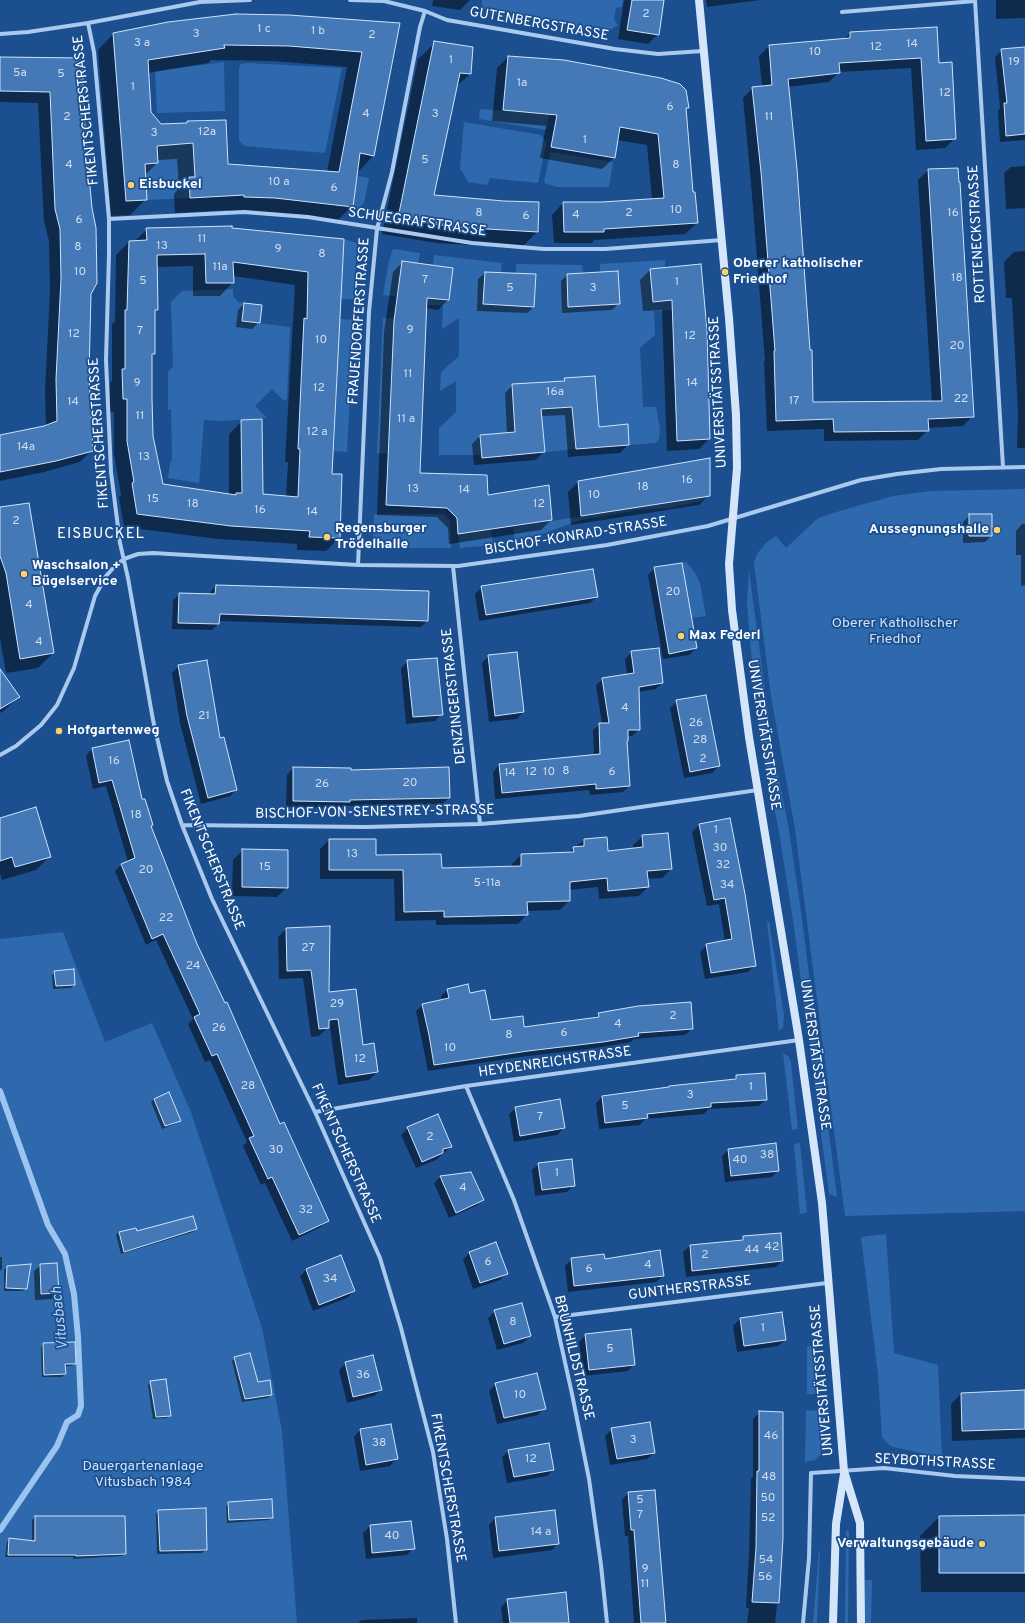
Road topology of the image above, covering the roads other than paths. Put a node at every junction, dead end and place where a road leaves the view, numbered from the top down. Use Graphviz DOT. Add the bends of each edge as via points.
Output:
graph roads {
  1 [pos="250,0"];
  2 [pos="350,0"];
  3 [pos="699,0"];
  4 [pos="975,1"];
  5 [pos="425,11"];
  6 [pos="842,12"];
  7 [pos="88,23"];
  8 [pos="0,34"];
  9 [pos="703,51"];
  10 [pos="109,219"];
  11 [pos="377,229"];
  12 [pos="722,240"];
  13 [pos="1003,467"];
  14 [pos="1025,467"];
  15 [pos="733,519"];
  16 [pos="124,559"];
  17 [pos="358,565"];
  18 [pos="453,566"];
  19 [pos="0,756"];
  20 [pos="758,790"];
  21 [pos="480,824"];
  22 [pos="182,825"];
  23 [pos="799,1040"];
  24 [pos="466,1086"];
  25 [pos="315,1112"];
  26 [pos="827,1283"];
  27 [pos="554,1317"];
  28 [pos="844,1471"];
  29 [pos="1025,1479"];
  30 [pos="456,1623"];
  31 [pos="607,1623"];
  32 [pos="804,1623"];
  33 [pos="833,1623"];
  34 [pos="861,1623"];
  1 -- 7 [label="street" via="200,2"];
  2 -- 5 [label="street, GUTENBERGSTRASSE" via="384,2"];
  3 -- 9 [label="street, UNIVERSITÄTSSTRASSE"];
  4 -- 6 [label="street"];
  4 -- 13 [label="street, ROTTENECKSTRASSE"];
  5 -- 9 [label="street, GUTENBERGSTRASSE" via="447,20 615,49 658,54"];
  5 -- 11 [label="street, FRAUENDORFERSTRASSE" via="392,172"];
  7 -- 8 [label="street"];
  7 -- 10 [label="street, FIKENTSCHERSTRASSE" via="94,52"];
  9 -- 12 [label="street, UNIVERSITÄTSSTRASSE"];
  10 -- 11 [label="street, SCHUEGRAFSTRASSE" via="244,212 308,217"];
  10 -- 16 [label="street, FIKENTSCHERSTRASSE" via="106,368 111,472"];
  11 -- 12 [label="street, SCHUEGRAFSTRASSE" via="472,244 544,248 605,248"];
  11 -- 17 [label="street, FRAUENDORFERSTRASSE" via="369,312"];
  12 -- 15 [label="street, UNIVERSITÄTSSTRASSE" via="736,415 737,468"];
  13 -- 14 [label="street, BISCHOF-KONRAD-STRASSE"];
  13 -- 15 [label="street, BISCHOF-KONRAD-STRASSE" via="941,469 861,480"];
  15 -- 18 [label="street, BISCHOF-KONRAD-STRASSE" via="686,531 608,545"];
  15 -- 20 [label="street, UNIVERSITÄTSSTRASSE" via="729,564 732,610"];
  16 -- 17 [label="street, BISCHOF-KONRAD-STRASSE" via="138,554 153,553"];
  16 -- 19 [label="street" via="106,576 95,596 74,668 57,705 41,724"];
  16 -- 22 [label="street, FIKENTSCHERSTRASSE" via="153,720 167,781"];
  17 -- 18 [label="street, BISCHOF-KONRAD-STRASSE"];
  18 -- 21 [label="street, DENZINGERSTRASSE"];
  20 -- 21 [label="street, BISCHOF-VON-SENESTREY-STRASSE" via="580,816"];
  20 -- 23 [label="street, UNIVERSITÄTSSTRASSE"];
  21 -- 22 [label="street, BISCHOF-VON-SENESTREY-STRASSE" via="366,827"];
  22 -- 25 [label="street, FIKENTSCHERSTRASSE" via="212,899"];
  23 -- 24 [label="street, HEYDENREICHSTRASSE"];
  23 -- 26 [label="street, UNIVERSITÄTSSTRASSE" via="822,1203"];
  24 -- 25 [label="street, HEYDENREICHSTRASSE"];
  24 -- 27 [label="street, BRUNHILDSTRASSE" via="514,1200"];
  25 -- 30 [label="street, FIKENTSCHERSTRASSE" via="380,1258 401,1328 433,1452 447,1539"];
  26 -- 27 [label="street, GUNTHERSTRASSE"];
  26 -- 28 [label="street, UNIVERSITÄTSSTRASSE"];
  27 -- 31 [label="street, BRUNHILDSTRASSE" via="589,1479"];
  28 -- 29 [label="street, SEYBOTHSTRASSE" via="884,1468 955,1476"];
  28 -- 32 [label="street, UNIVERSITÄTSSTRASSE" via="812,1473"];
  28 -- 33 [label="street, UNIVERSITÄTSSTRASSE" via="836,1524"];
  28 -- 34 [label="street, UNIVERSITÄTSSTRASSE" via="860,1523"];
}
